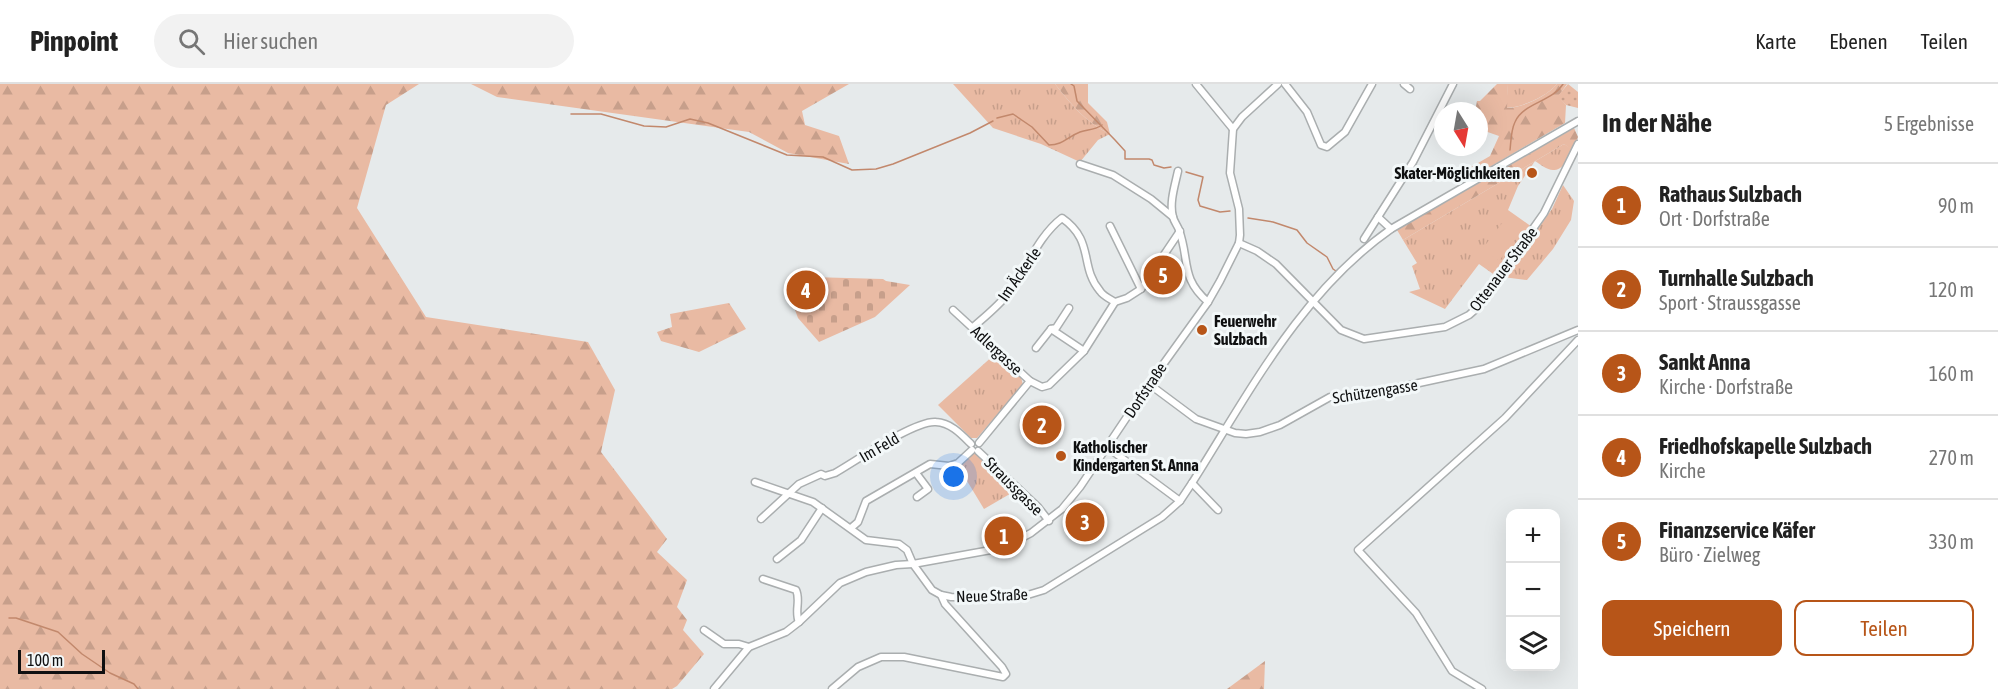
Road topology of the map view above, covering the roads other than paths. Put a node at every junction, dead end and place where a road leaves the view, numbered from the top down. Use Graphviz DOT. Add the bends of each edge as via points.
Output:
graph roads {
  1 [pos="1196,84"];
  2 [pos="1278,84"];
  3 [pos="1285,84"];
  4 [pos="1372,84"];
  5 [pos="1453,84"];
  6 [pos="1578,121"];
  7 [pos="1233,129"];
  8 [pos="1578,144"];
  9 [pos="1080,164"];
  10 [pos="1178,171"];
  11 [pos="1173,217"];
  12 [pos="1378,217"];
  13 [pos="1110,226"];
  14 [pos="1391,229"];
  15 [pos="1180,231"];
  16 [pos="1364,239"];
  17 [pos="1239,243"];
  18 [pos="1141,289"];
  19 [pos="1313,301"];
  20 [pos="1115,302"];
  21 [pos="1208,302"];
  22 [pos="1069,308"];
  23 [pos="953,310"];
  24 [pos="974,327"];
  25 [pos="1051,328"];
  26 [pos="1578,330"];
  27 [pos="1578,340"];
  28 [pos="1036,348"];
  29 [pos="1084,351"];
  30 [pos="1030,381"];
  31 [pos="1149,384"];
  32 [pos="1226,430"];
  33 [pos="975,447"];
  34 [pos="1107,447"];
  35 [pos="916,472"];
  36 [pos="755,482"];
  37 [pos="1192,483"];
  38 [pos="788,494"];
  39 [pos="917,497"];
  40 [pos="1180,501"];
  41 [pos="822,507"];
  42 [pos="1218,510"];
  43 [pos="761,519"];
  44 [pos="1049,521"];
  45 [pos="851,528"];
  46 [pos="777,559"];
  47 [pos="913,564"];
  48 [pos="763,579"];
  49 [pos="941,595"];
  50 [pos="799,622"];
  51 [pos="704,630"];
  52 [pos="749,647"];
  53 [pos="714,689"];
  54 [pos="832,689"];
  55 [pos="1482,689"];
  1 -- 7 [label="street"];
  2 -- 7 [label="street"];
  3 -- 4 [label="street" via="1307,112 1321,145 1328,147 1345,132"];
  5 -- 12 [label="street" via="1418,153"];
  6 -- 14 [label="street, Neue Straße"];
  7 -- 17 [label="street, Dorfstraße" via="1230,173 1240,218"];
  8 -- 19 [label="street, Ottenauer Straße" via="1535,228 1469,315 1445,327 1364,339 1341,330"];
  9 -- 11 [label="street" via="1113,175"];
  10 -- 11 [label="street" via="1172,196"];
  11 -- 15 [label="street"];
  12 -- 14 [label="street"];
  12 -- 16 [label="street"];
  13 -- 18 [label="street"];
  14 -- 19 [label="street, Neue Straße"];
  15 -- 18 [label="street"];
  15 -- 21 [label="street" via="1188,273 1196,291"];
  17 -- 19 [label="street, Ottenauer Straße" via="1267,257"];
  17 -- 21 [label="street, Dorfstraße"];
  18 -- 20 [label="street"];
  19 -- 32 [label="street, Neue Straße" via="1288,331"];
  20 -- 24 [label="street, Im Äckerle" via="1100,292 1083,242 1074,226 1062,218 1008,294"];
  20 -- 29 [label="street"];
  21 -- 31 [label="street, Dorfstraße"];
  22 -- 25 [label="street" via="1056,328"];
  23 -- 24 [label="street, Adlergasse"];
  24 -- 30 [label="street, Adlergasse"];
  25 -- 28 [label="street"];
  25 -- 29 [label="street"];
  26 -- 32 [label="street, Schützengasse" via="1484,369 1354,397 1330,397 1260,432 1235,434"];
  27 -- 55 [label="street" via="1505,418 1358,550 1416,613 1452,671"];
  29 -- 30 [label="street, Adlergasse" via="1049,385 1042,387"];
  30 -- 33 [label="street, Straussgasse"];
  31 -- 32 [label="street, Schützengasse" via="1196,419"];
  31 -- 34 [label="street, Dorfstraße"];
  32 -- 37 [label="street, Neue Straße"];
  33 -- 35 [label="street" via="957,463 930,464"];
  33 -- 38 [label="street, Im Feld" via="956,429 926,423 836,472 820,474 799,484"];
  33 -- 44 [label="street, Straussgasse"];
  34 -- 40 [label="street"];
  34 -- 44 [label="street, Dorfstraße" via="1080,487"];
  35 -- 39 [label="street" via="928,489"];
  35 -- 45 [label="street" via="866,501 858,522"];
  36 -- 38 [label="street, Neue Straße"];
  37 -- 40 [label="street, Neue Straße"];
  37 -- 42 [label="street"];
  38 -- 41 [label="street, Neue Straße"];
  38 -- 43 [label="street, Im Feld"];
  40 -- 49 [label="street, Neue Straße" via="1162,517 1044,590 1021,597"];
  41 -- 45 [label="street, Neue Straße"];
  41 -- 46 [label="street" via="801,540"];
  44 -- 47 [label="street, Dorfstraße" via="1002,548"];
  45 -- 47 [label="street, Neue Straße" via="866,540 899,544 907,549"];
  47 -- 49 [label="street, Neue Straße" via="932,590"];
  47 -- 50 [label="street, Dorfstraße" via="866,572 840,583"];
  48 -- 50 [label="street" via="796,590"];
  49 -- 54 [label="street" via="1002,667 1004,677 904,657 881,657 858,667"];
  50 -- 52 [label="street, Dorfstraße" via="786,632"];
  51 -- 52 [label="street" via="724,644"];
  52 -- 53 [label="street, Dorfstraße"];
}
